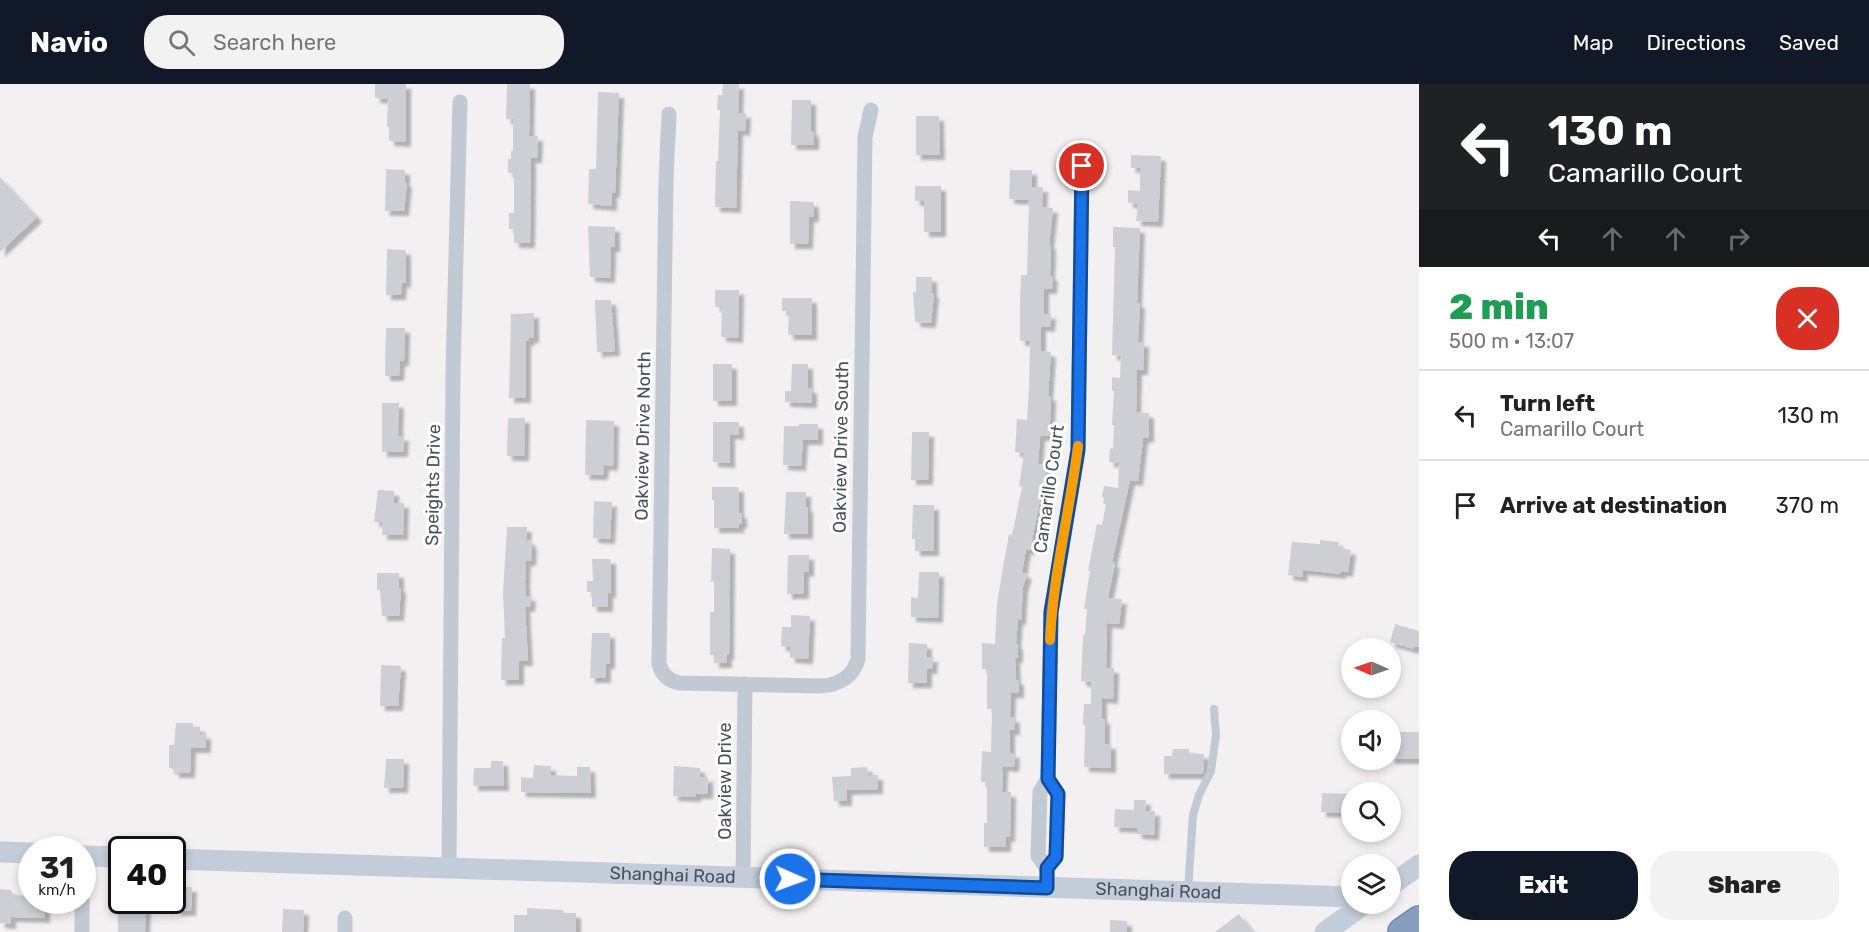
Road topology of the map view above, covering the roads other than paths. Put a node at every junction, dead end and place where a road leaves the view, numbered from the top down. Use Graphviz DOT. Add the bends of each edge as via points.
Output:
graph roads {
  1 [pos="460,102"];
  2 [pos="871,110"];
  3 [pos="669,114"];
  4 [pos="1082,166"];
  5 [pos="745,684"];
  6 [pos="1214,709"];
  7 [pos="0,852"];
  8 [pos="18,853"];
  9 [pos="186,859"];
  10 [pos="1419,865"];
  11 [pos="449,868"];
  12 [pos="743,878"];
  13 [pos="1047,878"];
  14 [pos="1401,878"];
  15 [pos="1188,892"];
  16 [pos="1341,897"];
  17 [pos="82,914"];
  18 [pos="1350,914"];
  19 [pos="1419,920"];
  20 [pos="82,932"];
  21 [pos="1325,932"];
  22 [pos="1402,932"];
  1 -- 11 [label="street, Speights Drive" via="453,370"];
  2 -- 5 [label="street, Oakview Drive South" via="865,137 857,665 843,681 832,685"];
  3 -- 5 [label="street, Oakview Drive North" via="659,664 668,679 680,683"];
  4 -- 13 [label="street, Camarillo Court" via="1078,450 1051,612 1048,779 1058,794 1056,857"];
  5 -- 12 [label="street, Oakview Drive"];
  6 -- 15 [label="lane" via="1216,735 1211,771 1193,815"];
  7 -- 8 [label="street"];
  9 -- 11 [label="street, Shanghai Road"];
  10 -- 14 [label="street"];
  11 -- 12 [label="street, Shanghai Road"];
  12 -- 13 [label="street, Shanghai Road"];
  13 -- 15 [label="street, Shanghai Road"];
  15 -- 16 [label="street, Shanghai Road"];
  17 -- 20 [label="street"];
  18 -- 21 [label="street"];
  19 -- 22 [label="highway"];
}
